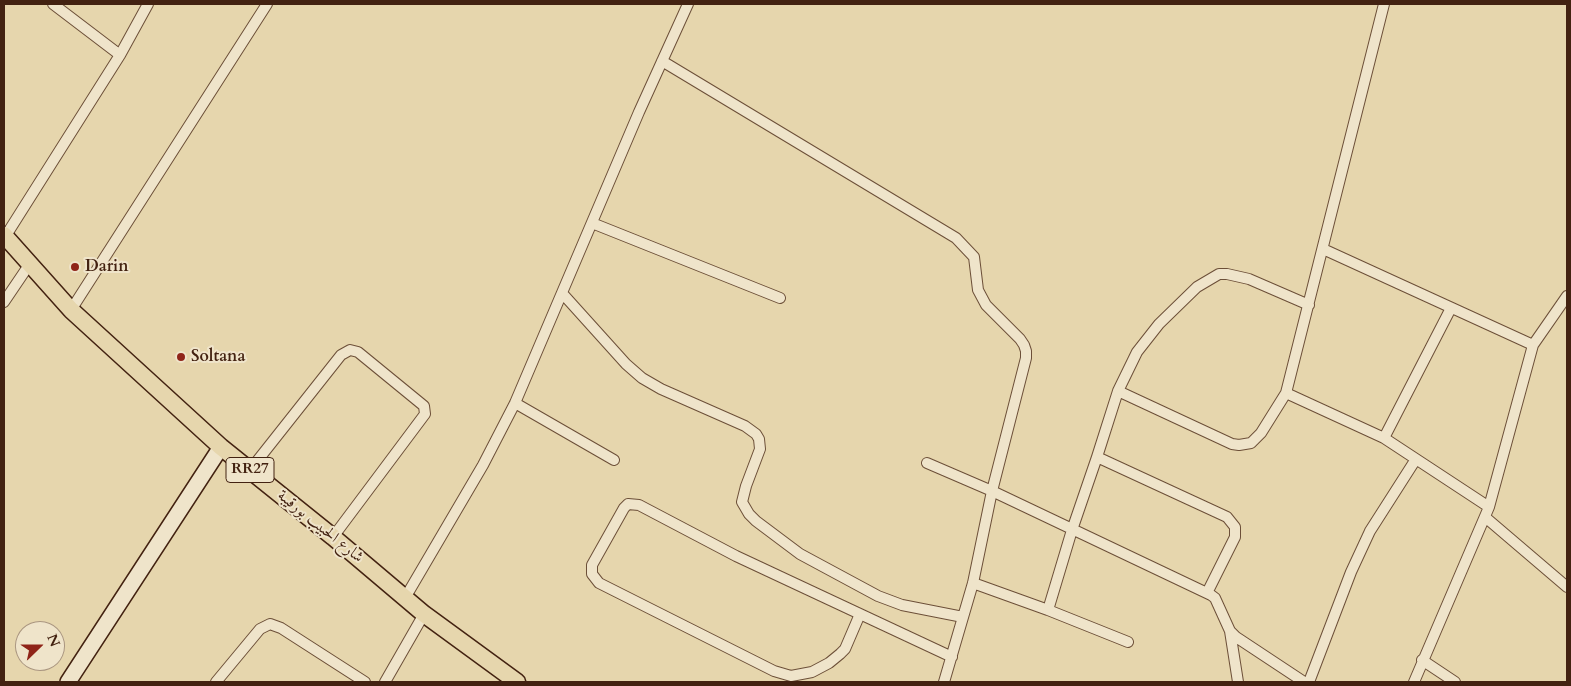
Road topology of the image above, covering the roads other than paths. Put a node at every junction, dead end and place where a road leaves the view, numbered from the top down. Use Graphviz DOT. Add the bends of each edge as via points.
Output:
graph roads {
  1 [pos="53,4"];
  2 [pos="148,4"];
  3 [pos="267,4"];
  4 [pos="688,4"];
  5 [pos="1384,4"];
  6 [pos="120,55"];
  7 [pos="662,61"];
  8 [pos="592,223"];
  9 [pos="5,236"];
  10 [pos="1323,249"];
  11 [pos="29,265"];
  12 [pos="562,293"];
  13 [pos="1567,296"];
  14 [pos="780,298"];
  15 [pos="4,302"];
  16 [pos="1309,305"];
  17 [pos="1451,308"];
  18 [pos="71,310"];
  19 [pos="1534,345"];
  20 [pos="1118,391"];
  21 [pos="1286,393"];
  22 [pos="515,403"];
  23 [pos="1384,438"];
  24 [pos="221,447"];
  25 [pos="1097,457"];
  26 [pos="1416,459"];
  27 [pos="614,460"];
  28 [pos="927,463"];
  29 [pos="250,470"];
  30 [pos="992,490"];
  31 [pos="1487,512"];
  32 [pos="1072,530"];
  33 [pos="333,537"];
  34 [pos="973,582"];
  35 [pos="1567,586"];
  36 [pos="1207,593"];
  37 [pos="405,598"];
  38 [pos="1048,610"];
  39 [pos="424,614"];
  40 [pos="860,614"];
  41 [pos="963,617"];
  42 [pos="1230,632"];
  43 [pos="1128,642"];
  44 [pos="952,657"];
  45 [pos="1422,660"];
  46 [pos="68,682"];
  47 [pos="216,682"];
  48 [pos="365,682"];
  49 [pos="385,682"];
  50 [pos="517,682"];
  51 [pos="944,682"];
  52 [pos="1238,682"];
  53 [pos="1304,682"];
  54 [pos="1309,682"];
  55 [pos="1414,682"];
  56 [pos="1455,682"];
  1 -- 6 [label="street"];
  2 -- 6 [label="street"];
  3 -- 18 [label="street"];
  4 -- 7 [label="street"];
  5 -- 10 [label="street"];
  6 -- 9 [label="street"];
  7 -- 8 [label="street"];
  7 -- 30 [label="street" via="956,238 971,253 982,297 992,312 1020,339 1026,351"];
  8 -- 12 [label="street"];
  8 -- 14 [label="street"];
  9 -- 11 [label="main road, شارع الحبيب بورقيبة / RR27"];
  10 -- 16 [label="street"];
  10 -- 17 [label="street"];
  11 -- 15 [label="street"];
  11 -- 18 [label="main road, شارع الحبيب بورقيبة / RR27"];
  12 -- 22 [label="street"];
  12 -- 41 [label="street" via="642,378 756,434 760,448 742,502 748,514 768,531 800,554 889,601"];
  13 -- 19 [label="street"];
  16 -- 20 [label="street" via="1249,279 1219,274 1196,287 1159,324 1137,352"];
  16 -- 21 [label="street"];
  17 -- 19 [label="street"];
  17 -- 23 [label="street"];
  18 -- 24 [label="main road, شارع الحبيب بورقيبة / RR27"];
  19 -- 31 [label="street"];
  20 -- 21 [label="street" via="1239,445 1251,442 1261,433"];
  20 -- 25 [label="street"];
  21 -- 23 [label="street"];
  22 -- 27 [label="street"];
  22 -- 37 [label="street" via="478,474"];
  23 -- 26 [label="street"];
  24 -- 29 [label="main road, شارع الحبيب بورقيبة / RR27"];
  24 -- 46 [label="street"];
  25 -- 32 [label="street"];
  25 -- 36 [label="street" via="1228,517 1235,527 1235,537"];
  26 -- 31 [label="street"];
  26 -- 54 [label="street" via="1370,531"];
  28 -- 30 [label="street"];
  29 -- 33 [label="main road, شارع الحبيب بورقيبة / RR27"];
  29 -- 33 [label="street" via="342,355 350,350 358,352 424,406 425,414"];
  30 -- 32 [label="street"];
  30 -- 34 [label="street"];
  31 -- 35 [label="street"];
  31 -- 45 [label="street"];
  32 -- 36 [label="street"];
  32 -- 38 [label="street"];
  33 -- 37 [label="main road, شارع الحبيب بورقيبة / RR27"];
  34 -- 38 [label="street"];
  34 -- 41 [label="street"];
  36 -- 42 [label="street" via="1215,598"];
  37 -- 39 [label="main road, شارع الحبيب بورقيبة / RR27"];
  38 -- 43 [label="street"];
  39 -- 49 [label="street"];
  39 -- 50 [label="main road, شارع الحبيب بورقيبة / RR27"];
  40 -- 40 [label="street" via="633,504 624,508 592,565 593,578 604,585 774,671 791,676 812,672 840,654"];
  40 -- 44 [label="street"];
  41 -- 44 [label="street"];
  42 -- 52 [label="street"];
  42 -- 53 [label="street"];
  44 -- 51 [label="street"];
  45 -- 55 [label="street"];
  45 -- 56 [label="street"];
  47 -- 48 [label="street" via="260,629 270,624"];
}
